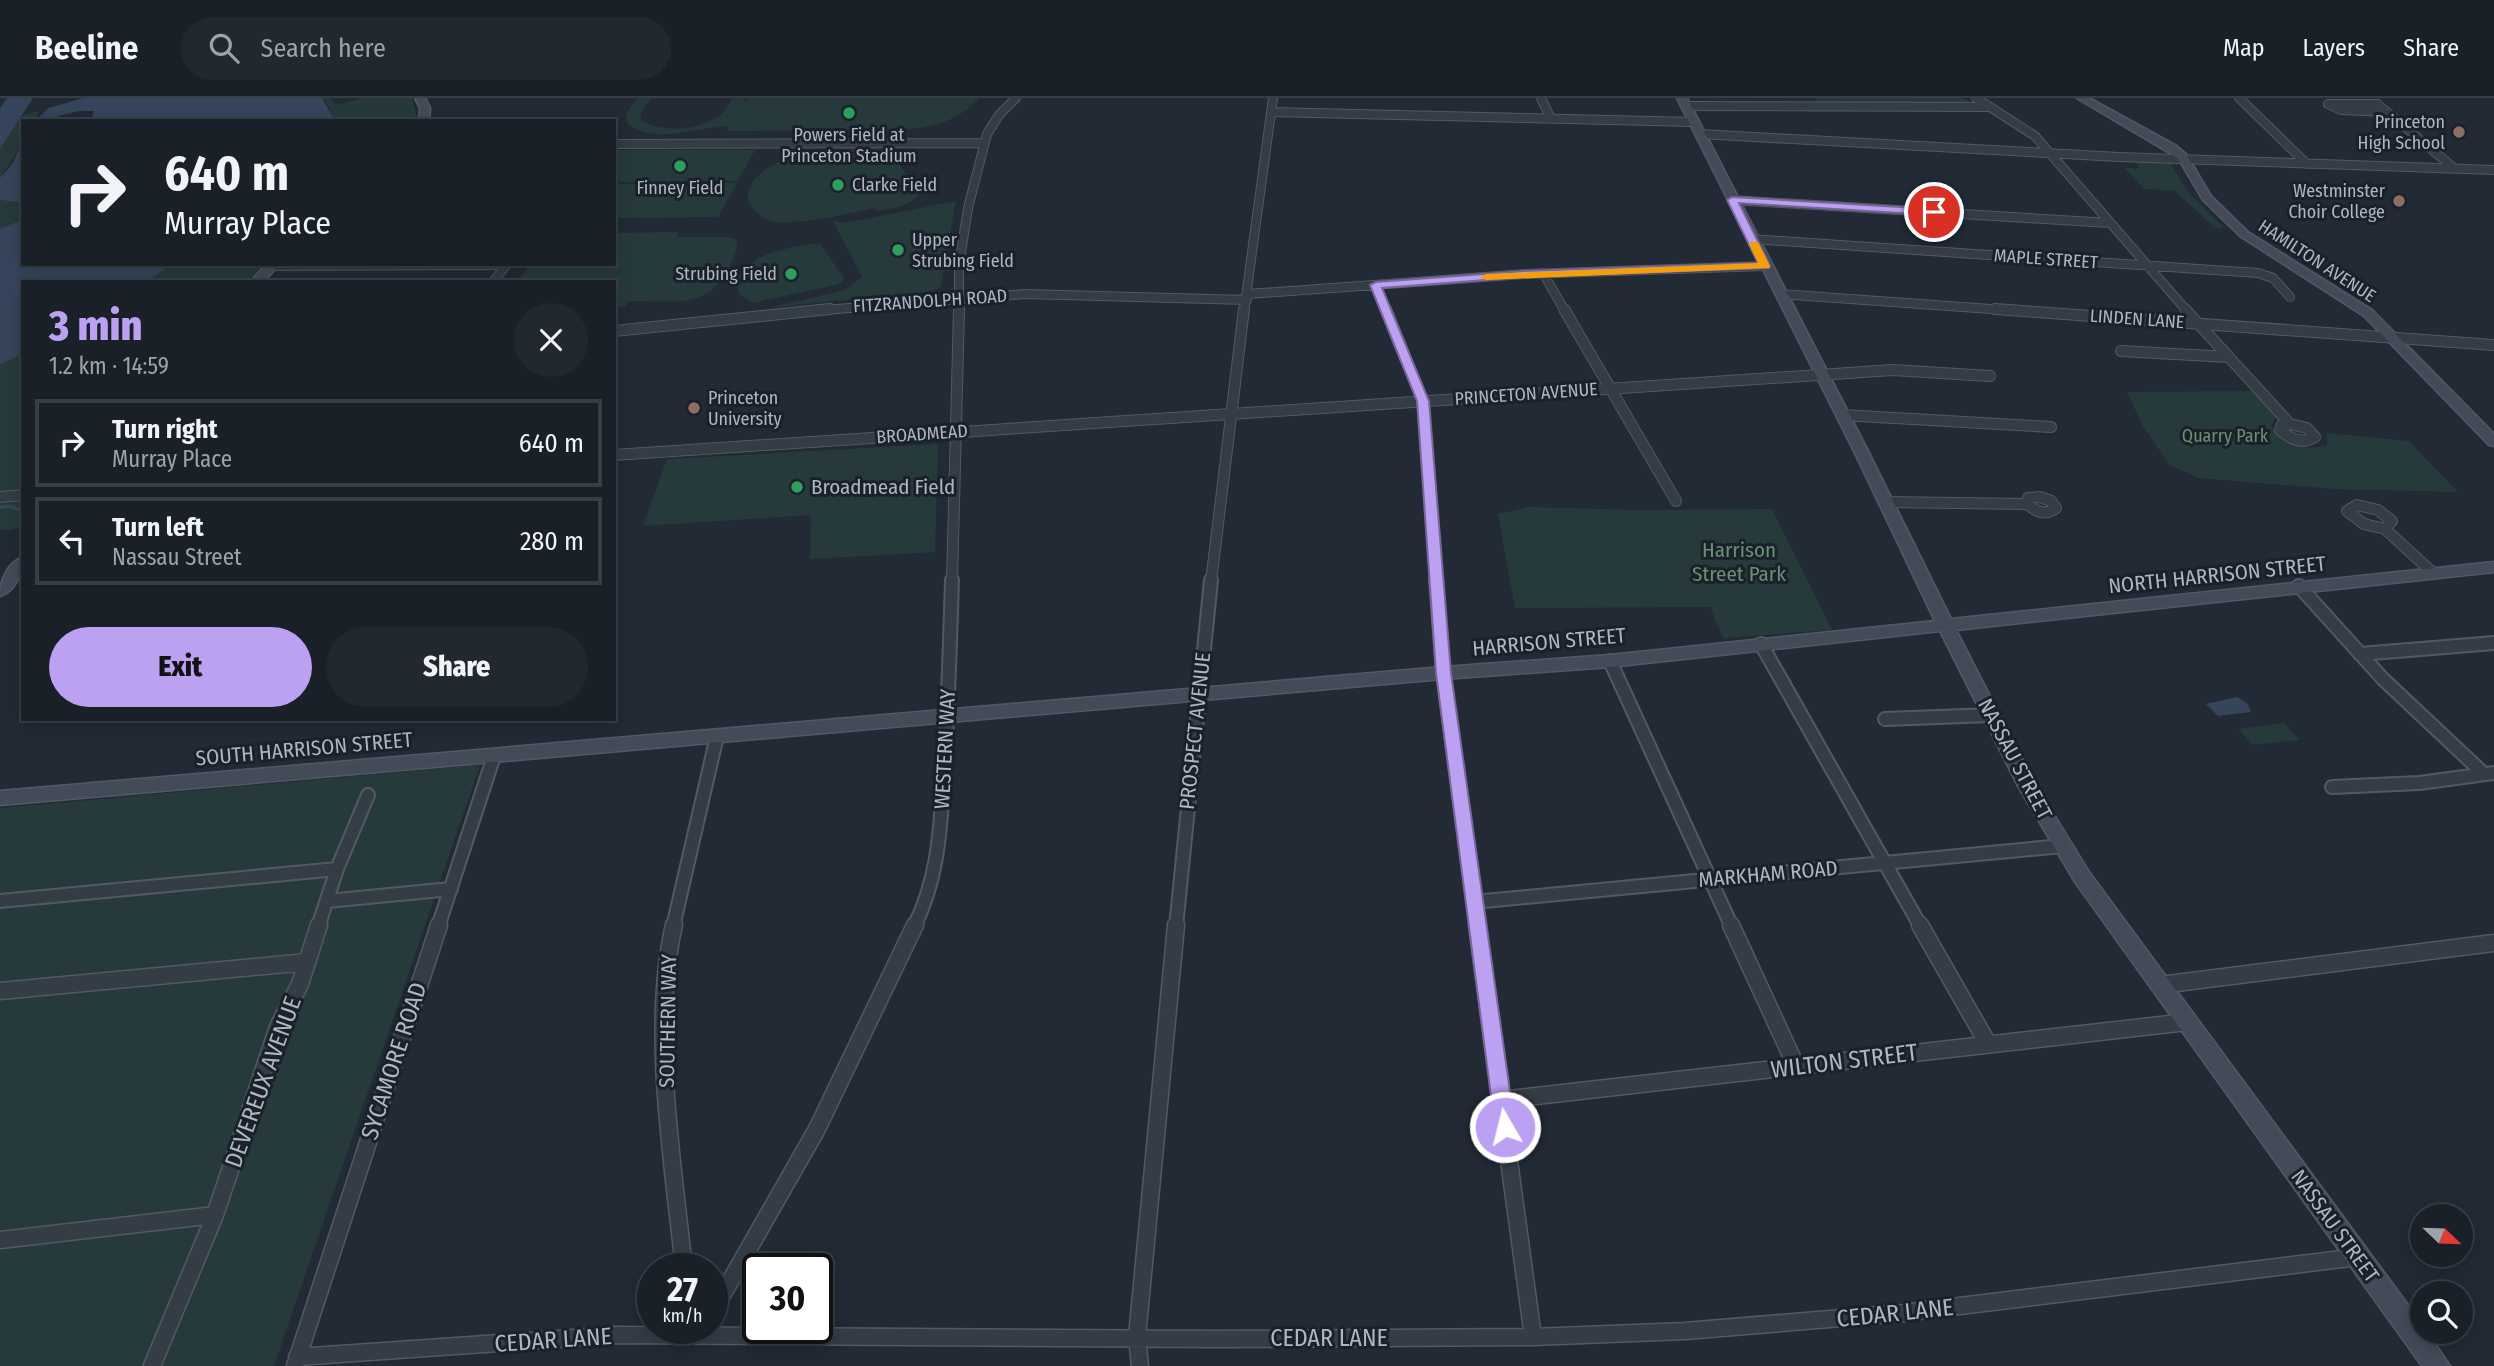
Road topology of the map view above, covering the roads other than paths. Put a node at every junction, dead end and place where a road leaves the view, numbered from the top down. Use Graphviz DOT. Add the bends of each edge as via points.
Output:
graph roads {
  1 [pos="421,98"];
  2 [pos="1016,98"];
  3 [pos="1273,98"];
  4 [pos="1541,98"];
  5 [pos="1976,98"];
  6 [pos="2081,98"];
  7 [pos="2239,98"];
  8 [pos="2370,98"];
  9 [pos="1684,102"];
  10 [pos="2378,104"];
  11 [pos="1992,107"];
  12 [pos="1271,112"];
  13 [pos="2387,112"];
  14 [pos="424,119"];
  15 [pos="1551,119"];
  16 [pos="1694,122"];
  17 [pos="1700,134"];
  18 [pos="986,139"];
  19 [pos="616,144"];
  20 [pos="2051,153"];
  21 [pos="2184,160"];
  22 [pos="2306,163"];
  23 [pos="2455,169"];
  24 [pos="2494,170"];
  25 [pos="1732,200"];
  26 [pos="2110,223"];
  27 [pos="1751,239"];
  28 [pos="2146,265"];
  29 [pos="273,266"];
  30 [pos="505,266"];
  31 [pos="1765,266"];
  32 [pos="1543,273"];
  33 [pos="258,280"];
  34 [pos="495,280"];
  35 [pos="1376,285"];
  36 [pos="1780,294"];
  37 [pos="1247,297"];
  38 [pos="2290,297"];
  39 [pos="960,298"];
  40 [pos="2199,324"];
  41 [pos="616,331"];
  42 [pos="2393,337"];
  43 [pos="2494,345"];
  44 [pos="2121,351"];
  45 [pos="2228,357"];
  46 [pos="1821,374"];
  47 [pos="1990,376"];
  48 [pos="1611,388"];
  49 [pos="1423,401"];
  50 [pos="1230,414"];
  51 [pos="1842,415"];
  52 [pos="2290,424"];
  53 [pos="2051,426"];
  54 [pos="957,432"];
  55 [pos="2494,442"];
  56 [pos="616,455"];
  57 [pos="21,495"];
  58 [pos="0,497"];
  59 [pos="1676,501"];
  60 [pos="1886,502"];
  61 [pos="2027,504"];
  62 [pos="2385,528"];
  63 [pos="21,565"];
  64 [pos="2494,568"];
  65 [pos="2433,573"];
  66 [pos="2299,586"];
  67 [pos="0,591"];
  68 [pos="1945,625"];
  69 [pos="2494,643"];
  70 [pos="1761,644"];
  71 [pos="2360,654"];
  72 [pos="1610,661"];
  73 [pos="1443,673"];
  74 [pos="1198,694"];
  75 [pos="989,713"];
  76 [pos="1991,715"];
  77 [pos="947,716"];
  78 [pos="1885,719"];
  79 [pos="717,736"];
  80 [pos="494,755"];
  81 [pos="2489,773"];
  82 [pos="2332,787"];
  83 [pos="368,795"];
  84 [pos="0,798"];
  85 [pos="2062,846"];
  86 [pos="1883,863"];
  87 [pos="337,869"];
  88 [pos="1710,879"];
  89 [pos="451,889"];
  90 [pos="0,901"];
  91 [pos="327,901"];
  92 [pos="1474,902"];
  93 [pos="2494,943"];
  94 [pos="307,962"];
  95 [pos="2160,985"];
  96 [pos="0,991"];
  97 [pos="2186,1022"];
  98 [pos="1989,1045"];
  99 [pos="1796,1066"];
  100 [pos="1501,1100"];
  101 [pos="215,1215"];
  102 [pos="0,1240"];
  103 [pos="682,1253"];
  104 [pos="2358,1257"];
  105 [pos="728,1285"];
  106 [pos="728,1331"];
  107 [pos="637,1334"];
  108 [pos="1137,1337"];
  109 [pos="1533,1337"];
  110 [pos="296,1361"];
  111 [pos="152,1366"];
  112 [pos="1140,1366"];
  113 [pos="2437,1366"];
  1 -- 14 [label="street"];
  2 -- 18 [label="street" via="999,115"];
  3 -- 12 [label="street, PROSPECT AVENUE"];
  4 -- 15 [label="street"];
  5 -- 11 [label="street"];
  6 -- 21 [label="street, HAMILTON AVENUE" via="2164,142"];
  7 -- 22 [label="street"];
  8 -- 10 [label="street"];
  9 -- 11 [label="street"];
  9 -- 16 [label="street, NASSAU STREET"];
  10 -- 13 [label="street"];
  10 -- 13 [label="street" via="2328,104 2341,110"];
  11 -- 20 [label="street" via="2027,129"];
  12 -- 15 [label="street"];
  12 -- 37 [label="street, PROSPECT AVENUE"];
  13 -- 23 [label="street"];
  15 -- 16 [label="street"];
  16 -- 17 [label="street, NASSAU STREET"];
  17 -- 20 [label="street"];
  17 -- 25 [label="street, NASSAU STREET"];
  18 -- 19 [label="street"];
  18 -- 39 [label="street, WESTERN WAY" via="968,208 959,265"];
  20 -- 21 [label="street"];
  20 -- 26 [label="street"];
  21 -- 22 [label="street"];
  21 -- 42 [label="street, HAMILTON AVENUE" via="2207,198 2244,234 2353,301"];
  22 -- 23 [label="street"];
  23 -- 24 [label="street"];
  25 -- 26 [label="street"];
  25 -- 27 [label="street, NASSAU STREET"];
  26 -- 28 [label="street"];
  27 -- 28 [label="street, MAPLE STREET"];
  27 -- 31 [label="street, NASSAU STREET"];
  28 -- 38 [label="street, MAPLE STREET" via="2258,273 2273,278"];
  28 -- 40 [label="street"];
  29 -- 33 [label="street"];
  30 -- 34 [label="street"];
  31 -- 32 [label="street, FITZRANDOLPH ROAD"];
  31 -- 36 [label="street, NASSAU STREET"];
  32 -- 35 [label="street, FITZRANDOLPH ROAD"];
  32 -- 48 [label="street"];
  35 -- 37 [label="street, FITZRANDOLPH ROAD"];
  35 -- 49 [label="street"];
  36 -- 40 [label="street, LINDEN LANE"];
  36 -- 46 [label="street, NASSAU STREET"];
  37 -- 39 [label="street, FITZRANDOLPH ROAD" via="1025,294"];
  37 -- 50 [label="street, PROSPECT AVENUE"];
  39 -- 41 [label="street, FITZRANDOLPH ROAD"];
  39 -- 54 [label="street, WESTERN WAY"];
  40 -- 42 [label="street, LINDEN LANE"];
  40 -- 45 [label="street"];
  42 -- 43 [label="street, LINDEN LANE"];
  42 -- 55 [label="street, HAMILTON AVENUE"];
  44 -- 45 [label="street"];
  45 -- 52 [label="street"];
  46 -- 47 [label="street, PRINCETON AVENUE" via="1911,369"];
  46 -- 48 [label="street, PRINCETON AVENUE"];
  46 -- 51 [label="street, NASSAU STREET"];
  48 -- 49 [label="street, PRINCETON AVENUE"];
  48 -- 59 [label="street"];
  49 -- 50 [label="street, PRINCETON AVENUE"];
  49 -- 73 [label="street"];
  50 -- 54 [label="street, BROADMEAD"];
  50 -- 74 [label="street, PROSPECT AVENUE"];
  51 -- 53 [label="street"];
  51 -- 60 [label="street, NASSAU STREET"];
  54 -- 56 [label="street, BROADMEAD"];
  54 -- 77 [label="street, WESTERN WAY"];
  57 -- 58 [label="street"];
  60 -- 61 [label="street"];
  60 -- 68 [label="street, NASSAU STREET"];
  62 -- 65 [label="street"];
  63 -- 67 [label="street"];
  64 -- 65 [label="street, NORTH HARRISON STREET"];
  65 -- 66 [label="street, NORTH HARRISON STREET"];
  66 -- 68 [label="street, NORTH HARRISON STREET"];
  66 -- 71 [label="street"];
  68 -- 70 [label="street, HARRISON STREET"];
  68 -- 76 [label="street, NASSAU STREET"];
  69 -- 71 [label="street"];
  70 -- 72 [label="street, HARRISON STREET"];
  70 -- 86 [label="street"];
  71 -- 81 [label="street"];
  72 -- 73 [label="street, HARRISON STREET"];
  72 -- 88 [label="street"];
  73 -- 74 [label="street, HARRISON STREET"];
  73 -- 92 [label="street"];
  74 -- 75 [label="street, HARRISON STREET"];
  74 -- 108 [label="street, PROSPECT AVENUE"];
  75 -- 77 [label="street, SOUTH HARRISON STREET"];
  76 -- 78 [label="street"];
  76 -- 85 [label="street, NASSAU STREET"];
  77 -- 79 [label="street, SOUTH HARRISON STREET"];
  77 -- 105 [label="street, WESTERN WAY" via="939,843 923,909 817,1129"];
  79 -- 80 [label="street, SOUTH HARRISON STREET"];
  79 -- 103 [label="street, SOUTHERN WAY" via="668,949 664,997 667,1103"];
  80 -- 84 [label="street, SOUTH HARRISON STREET"];
  80 -- 89 [label="street, SYCAMORE ROAD"];
  81 -- 82 [label="street" via="2418,783"];
  83 -- 87 [label="street, DEVEREUX AVENUE"];
  85 -- 86 [label="street, MARKHAM ROAD"];
  85 -- 95 [label="street, NASSAU STREET"];
  86 -- 88 [label="street, MARKHAM ROAD"];
  86 -- 98 [label="street"];
  87 -- 90 [label="street"];
  87 -- 91 [label="street, DEVEREUX AVENUE"];
  88 -- 92 [label="street, MARKHAM ROAD"];
  88 -- 99 [label="street"];
  89 -- 91 [label="street"];
  89 -- 110 [label="street, SYCAMORE ROAD"];
  91 -- 94 [label="street, DEVEREUX AVENUE"];
  92 -- 100 [label="street"];
  93 -- 95 [label="street"];
  94 -- 96 [label="street"];
  94 -- 101 [label="street, DEVEREUX AVENUE" via="278,1027"];
  95 -- 97 [label="street, NASSAU STREET"];
  97 -- 98 [label="street, WILTON STREET"];
  97 -- 104 [label="street, NASSAU STREET"];
  98 -- 99 [label="street, WILTON STREET"];
  99 -- 100 [label="street, WILTON STREET"];
  100 -- 109 [label="street"];
  101 -- 102 [label="street"];
  101 -- 111 [label="street, DEVEREUX AVENUE"];
  104 -- 109 [label="street, CEDAR LANE" via="1903,1313 1746,1328"];
  104 -- 113 [label="street, NASSAU STREET"];
  106 -- 108 [label="street, CEDAR LANE"];
  107 -- 110 [label="street, CEDAR LANE"];
  108 -- 109 [label="street, CEDAR LANE"];
  108 -- 112 [label="street, PROSPECT AVENUE"];
}
